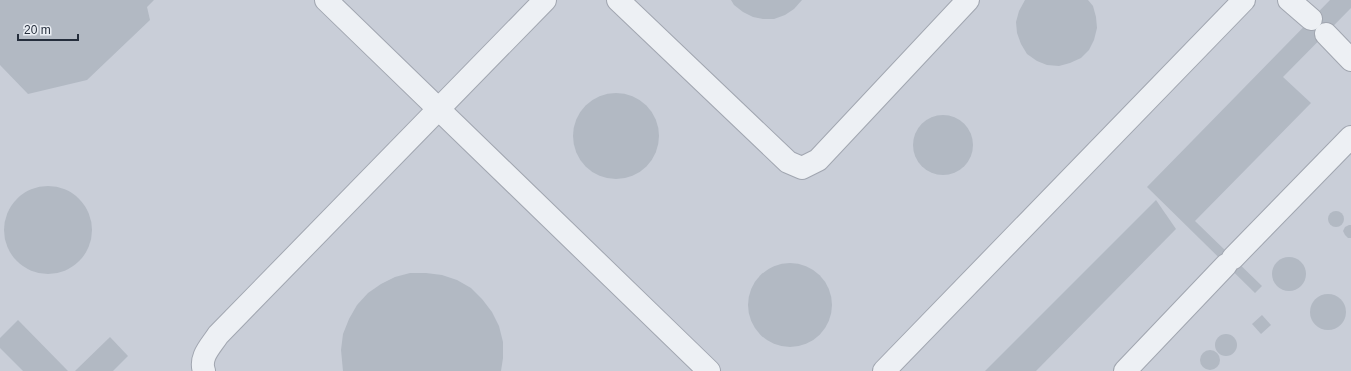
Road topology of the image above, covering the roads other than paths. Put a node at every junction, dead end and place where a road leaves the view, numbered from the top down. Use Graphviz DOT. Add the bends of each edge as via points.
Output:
graph roads {
  1 [pos="326,0"];
  2 [pos="545,0"];
  3 [pos="618,0"];
  4 [pos="968,0"];
  5 [pos="1244,0"];
  6 [pos="1289,0"];
  7 [pos="1351,60"];
  8 [pos="438,109"];
  9 [pos="1351,137"];
  10 [pos="204,363"];
  11 [pos="188,371"];
  12 [pos="709,371"];
  13 [pos="884,371"];
  14 [pos="1125,371"];
  1 -- 8 [label="lane"];
  2 -- 8 [label="lane"];
  3 -- 4 [label="lane" via="788,162 802,168 818,160"];
  5 -- 13 [label="lane"];
  6 -- 7 [label="lane"];
  8 -- 10 [label="lane" via="218,336"];
  8 -- 12 [label="lane"];
  9 -- 14 [label="lane"];
  10 -- 11 [label="lane"];
}
